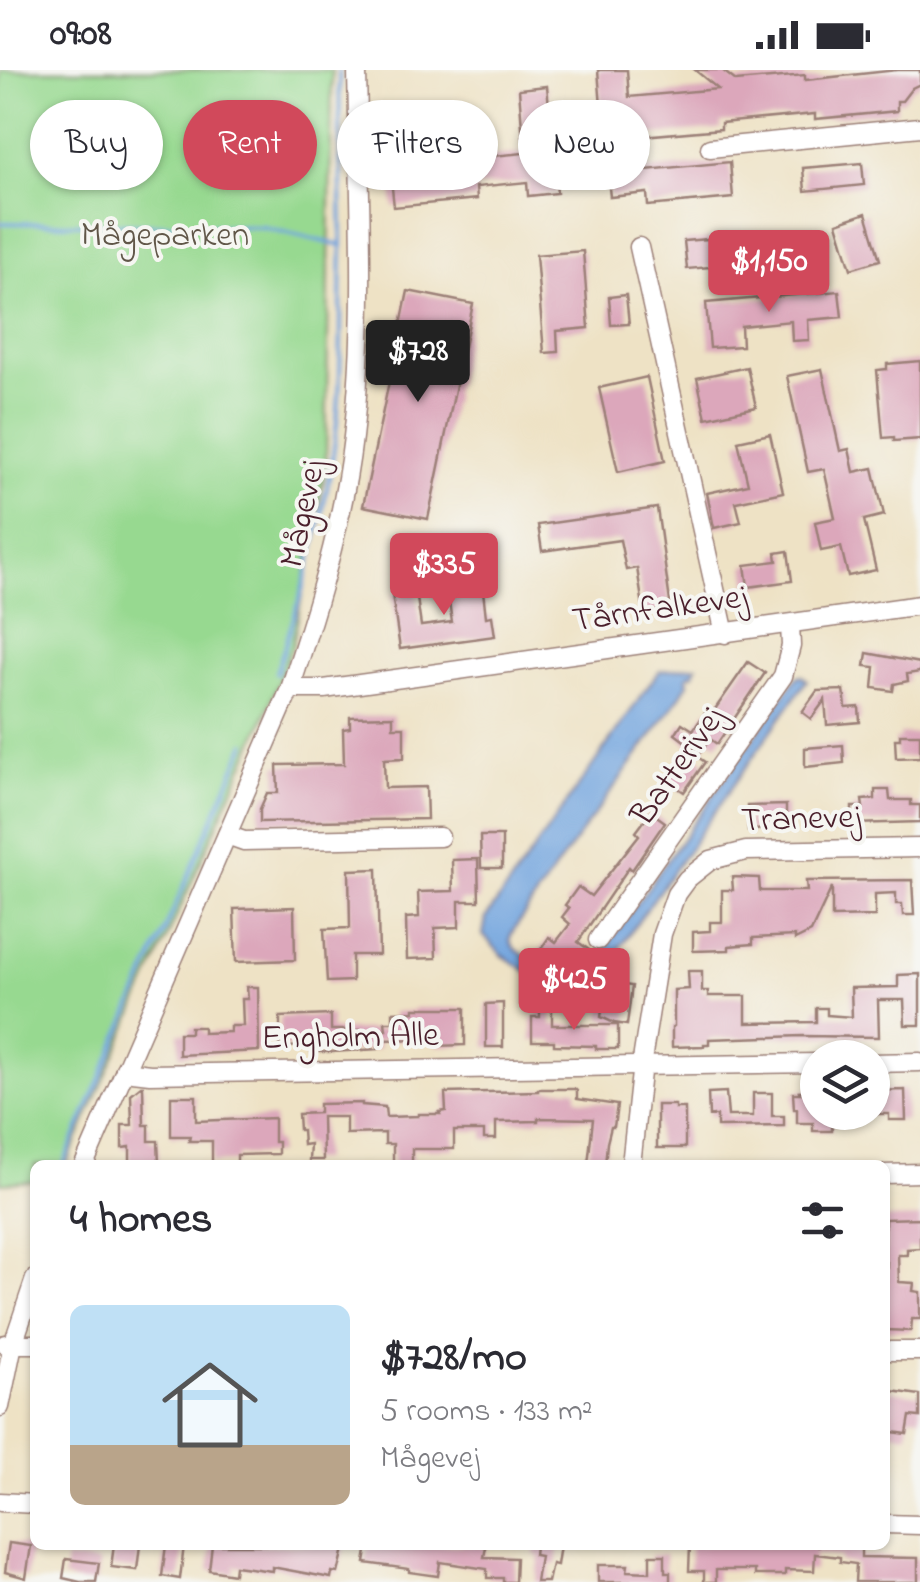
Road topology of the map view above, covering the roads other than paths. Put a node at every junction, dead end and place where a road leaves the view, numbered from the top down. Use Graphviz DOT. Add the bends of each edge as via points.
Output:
graph roads {
  1 [pos="357,70"];
  2 [pos="920,128"];
  3 [pos="710,148"];
  4 [pos="639,247"];
  5 [pos="920,605"];
  6 [pos="790,624"];
  7 [pos="725,634"];
  8 [pos="290,689"];
  9 [pos="226,834"];
  10 [pos="440,837"];
  11 [pos="920,848"];
  12 [pos="598,940"];
  13 [pos="920,1062"];
  14 [pos="890,1063"];
  15 [pos="800,1064"];
  16 [pos="642,1065"];
  17 [pos="125,1069"];
  18 [pos="86,1160"];
  19 [pos="632,1160"];
  20 [pos="890,1174"];
  21 [pos="920,1174"];
  22 [pos="30,1290"];
  23 [pos="6,1344"];
  24 [pos="890,1351"];
  25 [pos="920,1351"];
  26 [pos="0,1407"];
  27 [pos="0,1502"];
  28 [pos="30,1504"];
  29 [pos="890,1524"];
  30 [pos="920,1525"];
  1 -- 8 [label="street, Mågevej" via="359,362 353,438 340,517"];
  2 -- 3 [label="street"];
  4 -- 7 [label="street"];
  5 -- 6 [label="street, Tårnfalkevej"];
  6 -- 7 [label="street, Tårnfalkevej"];
  6 -- 12 [label="street, Batterivej" via="783,676"];
  7 -- 8 [label="street, Tårnfalkevej" via="324,690"];
  8 -- 9 [label="street, Mågevej"];
  9 -- 10 [label="street" via="244,841"];
  9 -- 17 [label="street, Mågevej"];
  11 -- 16 [label="street, Tranevej" via="746,851 698,868 676,894 662,934"];
  13 -- 14 [label="street"];
  15 -- 16 [label="street, Engholm Alle"];
  16 -- 17 [label="street, Engholm Alle" via="150,1074"];
  16 -- 19 [label="street, Tranevej"];
  17 -- 18 [label="street, Mågevej"];
  20 -- 21 [label="street"];
  22 -- 23 [label="street"];
  23 -- 26 [label="street"];
  24 -- 25 [label="street"];
  27 -- 28 [label="street"];
  29 -- 30 [label="street"];
}
